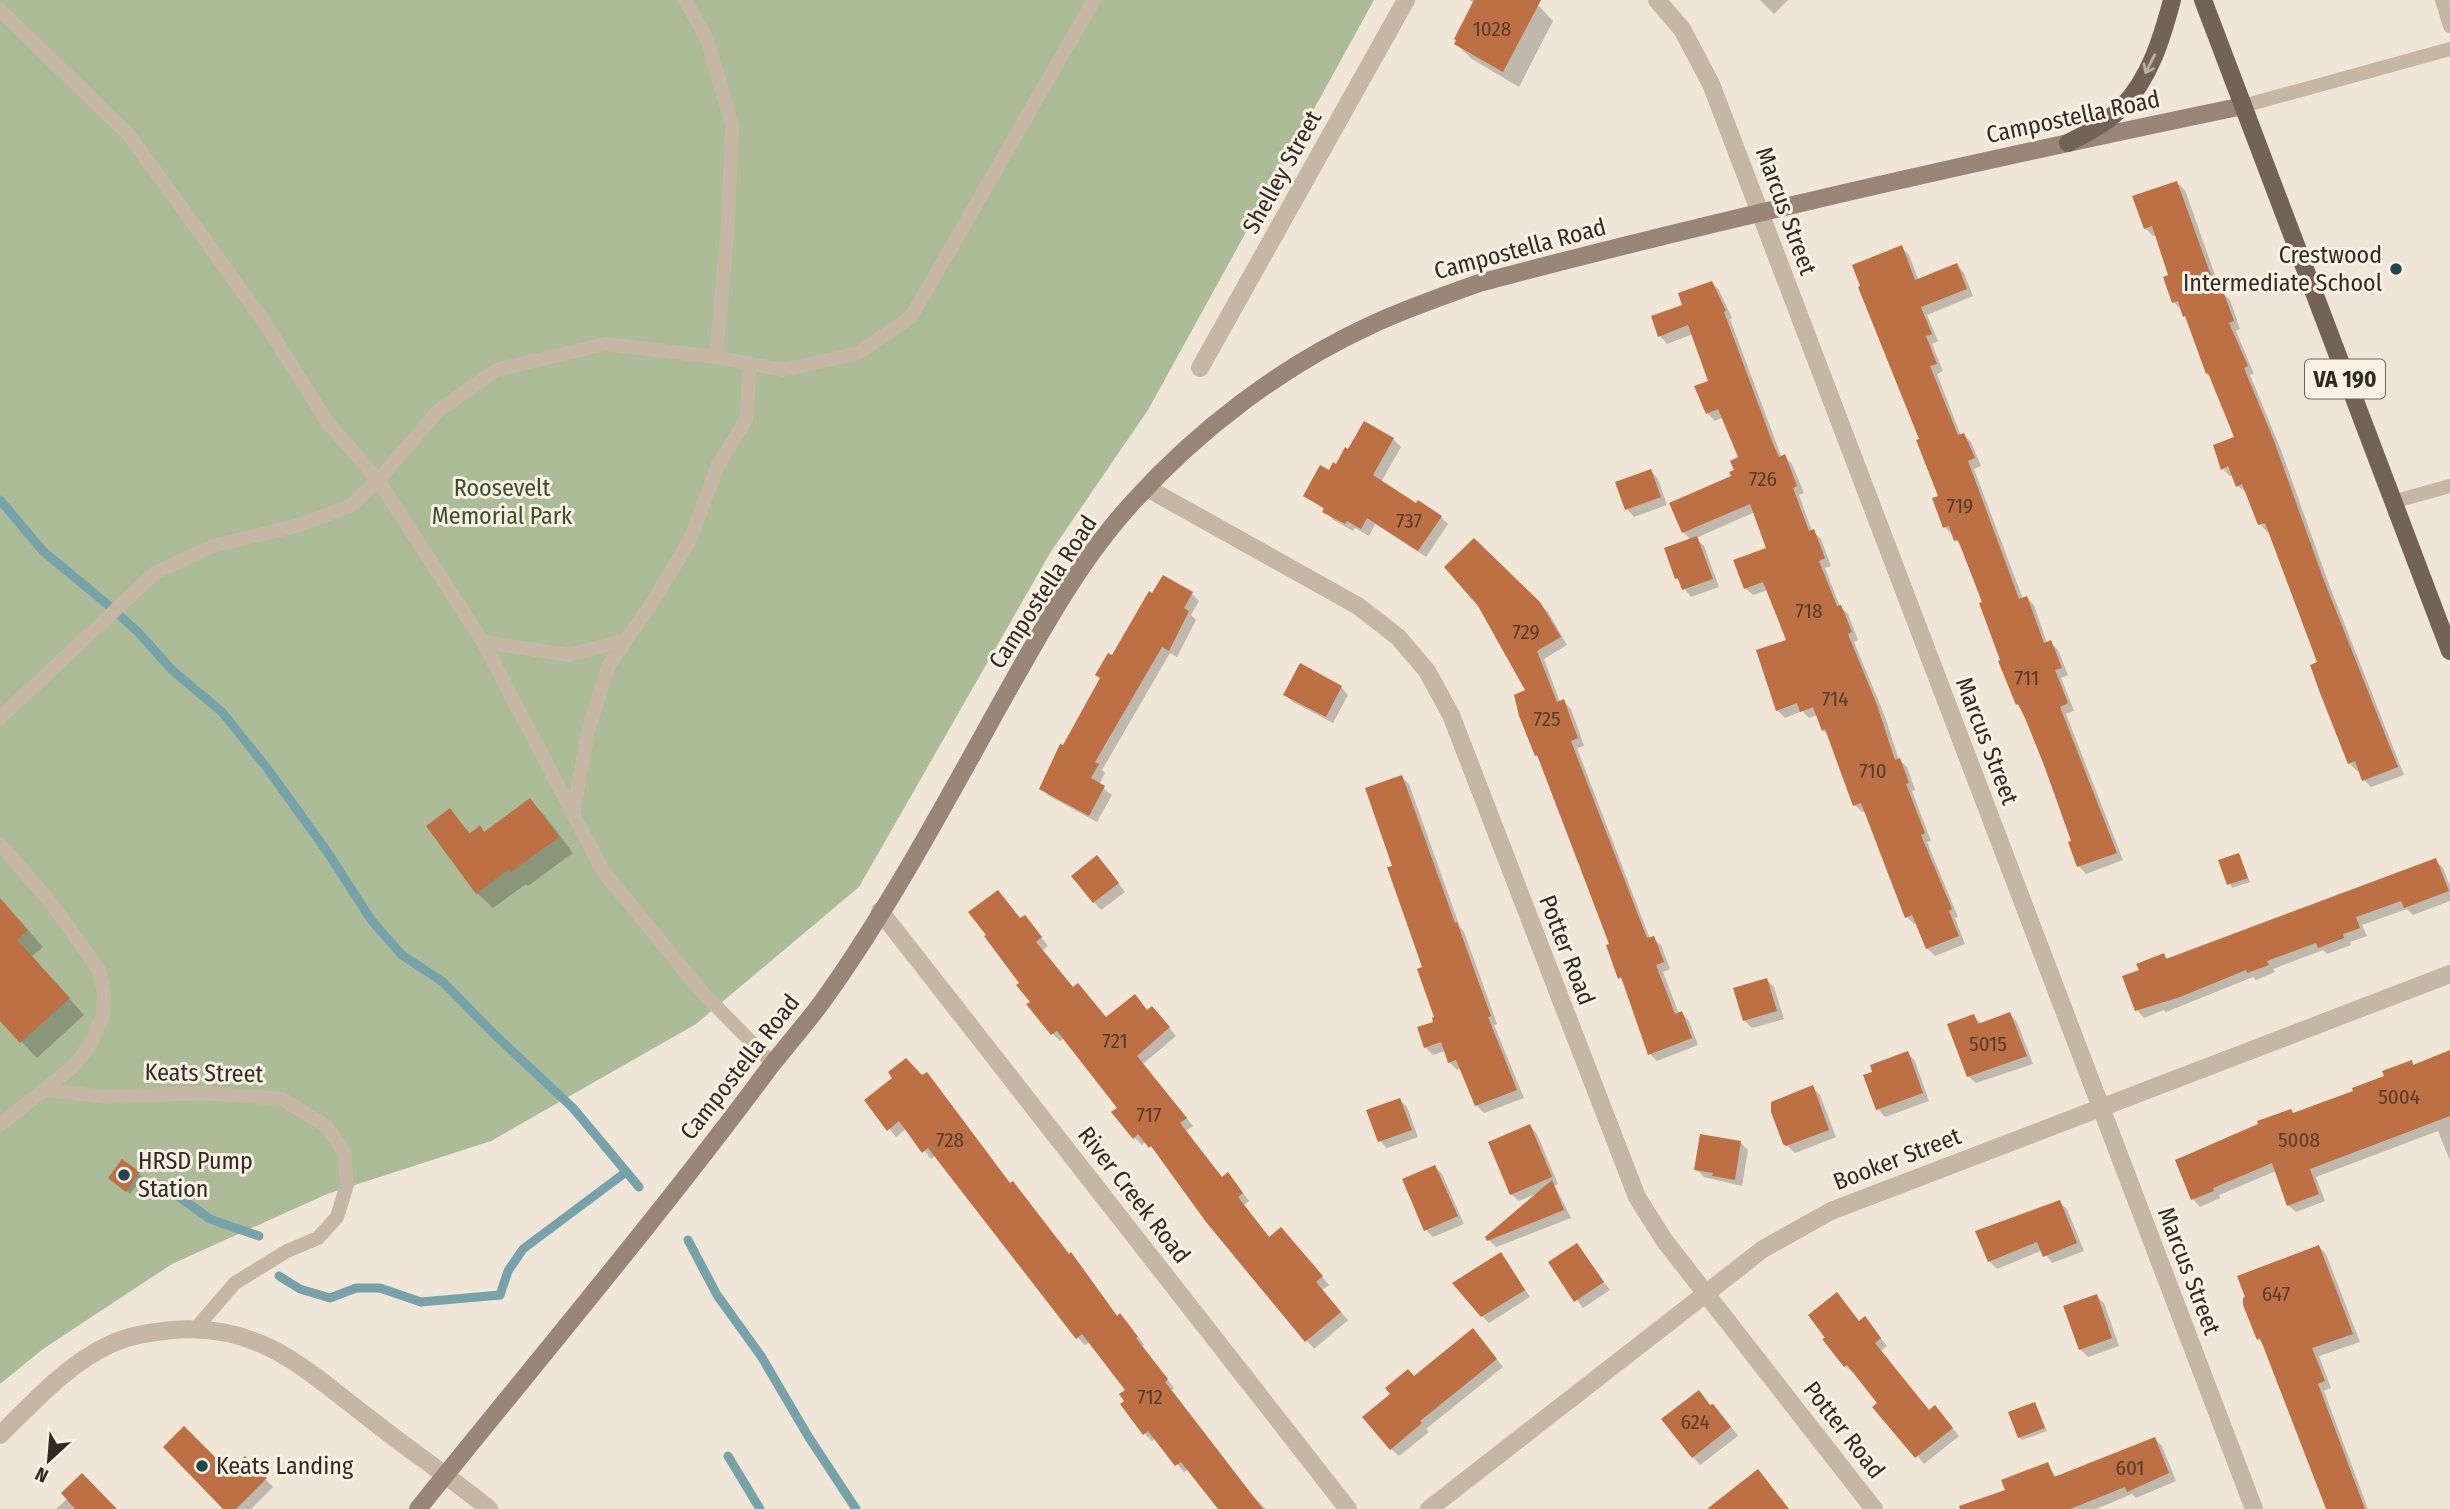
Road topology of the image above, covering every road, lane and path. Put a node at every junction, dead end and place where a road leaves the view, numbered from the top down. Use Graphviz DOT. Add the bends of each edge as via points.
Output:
graph roads {
  1 [pos="700,0"];
  2 [pos="1094,0"];
  3 [pos="1406,0"];
  4 [pos="1657,0"];
  5 [pos="2172,0"];
  6 [pos="2203,0"];
  7 [pos="2442,0"];
  8 [pos="688,7"];
  9 [pos="0,10"];
  10 [pos="2450,26"];
  11 [pos="2450,49"];
  12 [pos="2243,106"];
  13 [pos="2068,143"];
  14 [pos="1760,213"];
  15 [pos="716,356"];
  16 [pos="750,363"];
  17 [pos="1200,368"];
  18 [pos="378,480"];
  19 [pos="2450,486"];
  20 [pos="1147,488"];
  21 [pos="2392,502"];
  22 [pos="626,640"];
  23 [pos="482,642"];
  24 [pos="2450,652"];
  25 [pos="0,718"];
  26 [pos="573,815"];
  27 [pos="0,844"];
  28 [pos="880,911"];
  29 [pos="2450,974"];
  30 [pos="772,1064"];
  31 [pos="45,1090"];
  32 [pos="2100,1106"];
  33 [pos="0,1125"];
  34 [pos="1706,1295"];
  35 [pos="197,1328"];
  36 [pos="0,1435"];
  37 [pos="446,1474"];
  38 [pos="418,1509"];
  39 [pos="489,1509"];
  40 [pos="1348,1509"];
  41 [pos="1429,1509"];
  42 [pos="1874,1509"];
  43 [pos="2254,1509"];
  1 -- 8 [label="lane"];
  2 -- 16 [label="lane" via="911,317 858,353 783,370"];
  3 -- 17 [label="street, Shelley Street"];
  4 -- 14 [label="street, Marcus Street" via="1682,29 1711,84"];
  5 -- 13 [label="main road, one-way" via="2162,40 2136,88 2098,127"];
  6 -- 12 [label="main road, VA 190"];
  7 -- 10 [label="lane"];
  8 -- 15 [label="lane" via="707,39 732,125"];
  9 -- 18 [label="lane" via="129,135 262,320 328,423"];
  11 -- 12 [label="lane"];
  12 -- 13 [label="main road, Campostella Road"];
  12 -- 21 [label="main road, VA 190"];
  13 -- 14 [label="main road, Campostella Road"];
  14 -- 20 [label="main road, Campostella Road" via="1479,282 1370,325 1257,391"];
  14 -- 32 [label="street, Marcus Street"];
  15 -- 16 [label="lane"];
  15 -- 18 [label="lane" via="605,344 496,370 438,411"];
  16 -- 22 [label="lane" via="746,421 718,466 690,540"];
  18 -- 23 [label="lane"];
  18 -- 25 [label="lane" via="350,506 300,525 213,546 156,572"];
  19 -- 21 [label="lane"];
  20 -- 28 [label="main road, Campostella Road" via="1077,575"];
  20 -- 34 [label="street, Potter Road" via="1358,606 1398,637 1427,671 1451,715 1637,1196"];
  21 -- 24 [label="main road, VA 190"];
  22 -- 23 [label="lane" via="569,655"];
  22 -- 26 [label="lane" via="608,667 588,731"];
  23 -- 26 [label="lane"];
  26 -- 30 [label="lane" via="603,871 701,991"];
  27 -- 31 [label="lane" via="51,903 99,970 104,993 103,1015 91,1043 74,1066"];
  28 -- 30 [label="main road, Campostella Road" via="820,1005"];
  28 -- 40 [label="street, River Creek Road"];
  29 -- 32 [label="street, Booker Street"];
  30 -- 37 [label="main road, Campostella Road"];
  31 -- 33 [label="lane"];
  31 -- 35 [label="lane, Keats Street" via="107,1097 203,1093 282,1099 326,1126 344,1151 347,1185 337,1217 318,1238 235,1283"];
  32 -- 34 [label="street, Booker Street" via="1831,1211 1763,1249"];
  32 -- 43 [label="street, Marcus Street"];
  34 -- 41 [label="street, Booker Street"];
  34 -- 42 [label="street, Potter Road"];
  35 -- 36 [label="street" via="148,1332 112,1343 60,1377"];
  35 -- 37 [label="street" via="257,1341 285,1354"];
  37 -- 38 [label="main road, Campostella Road"];
  37 -- 39 [label="street"];
}
